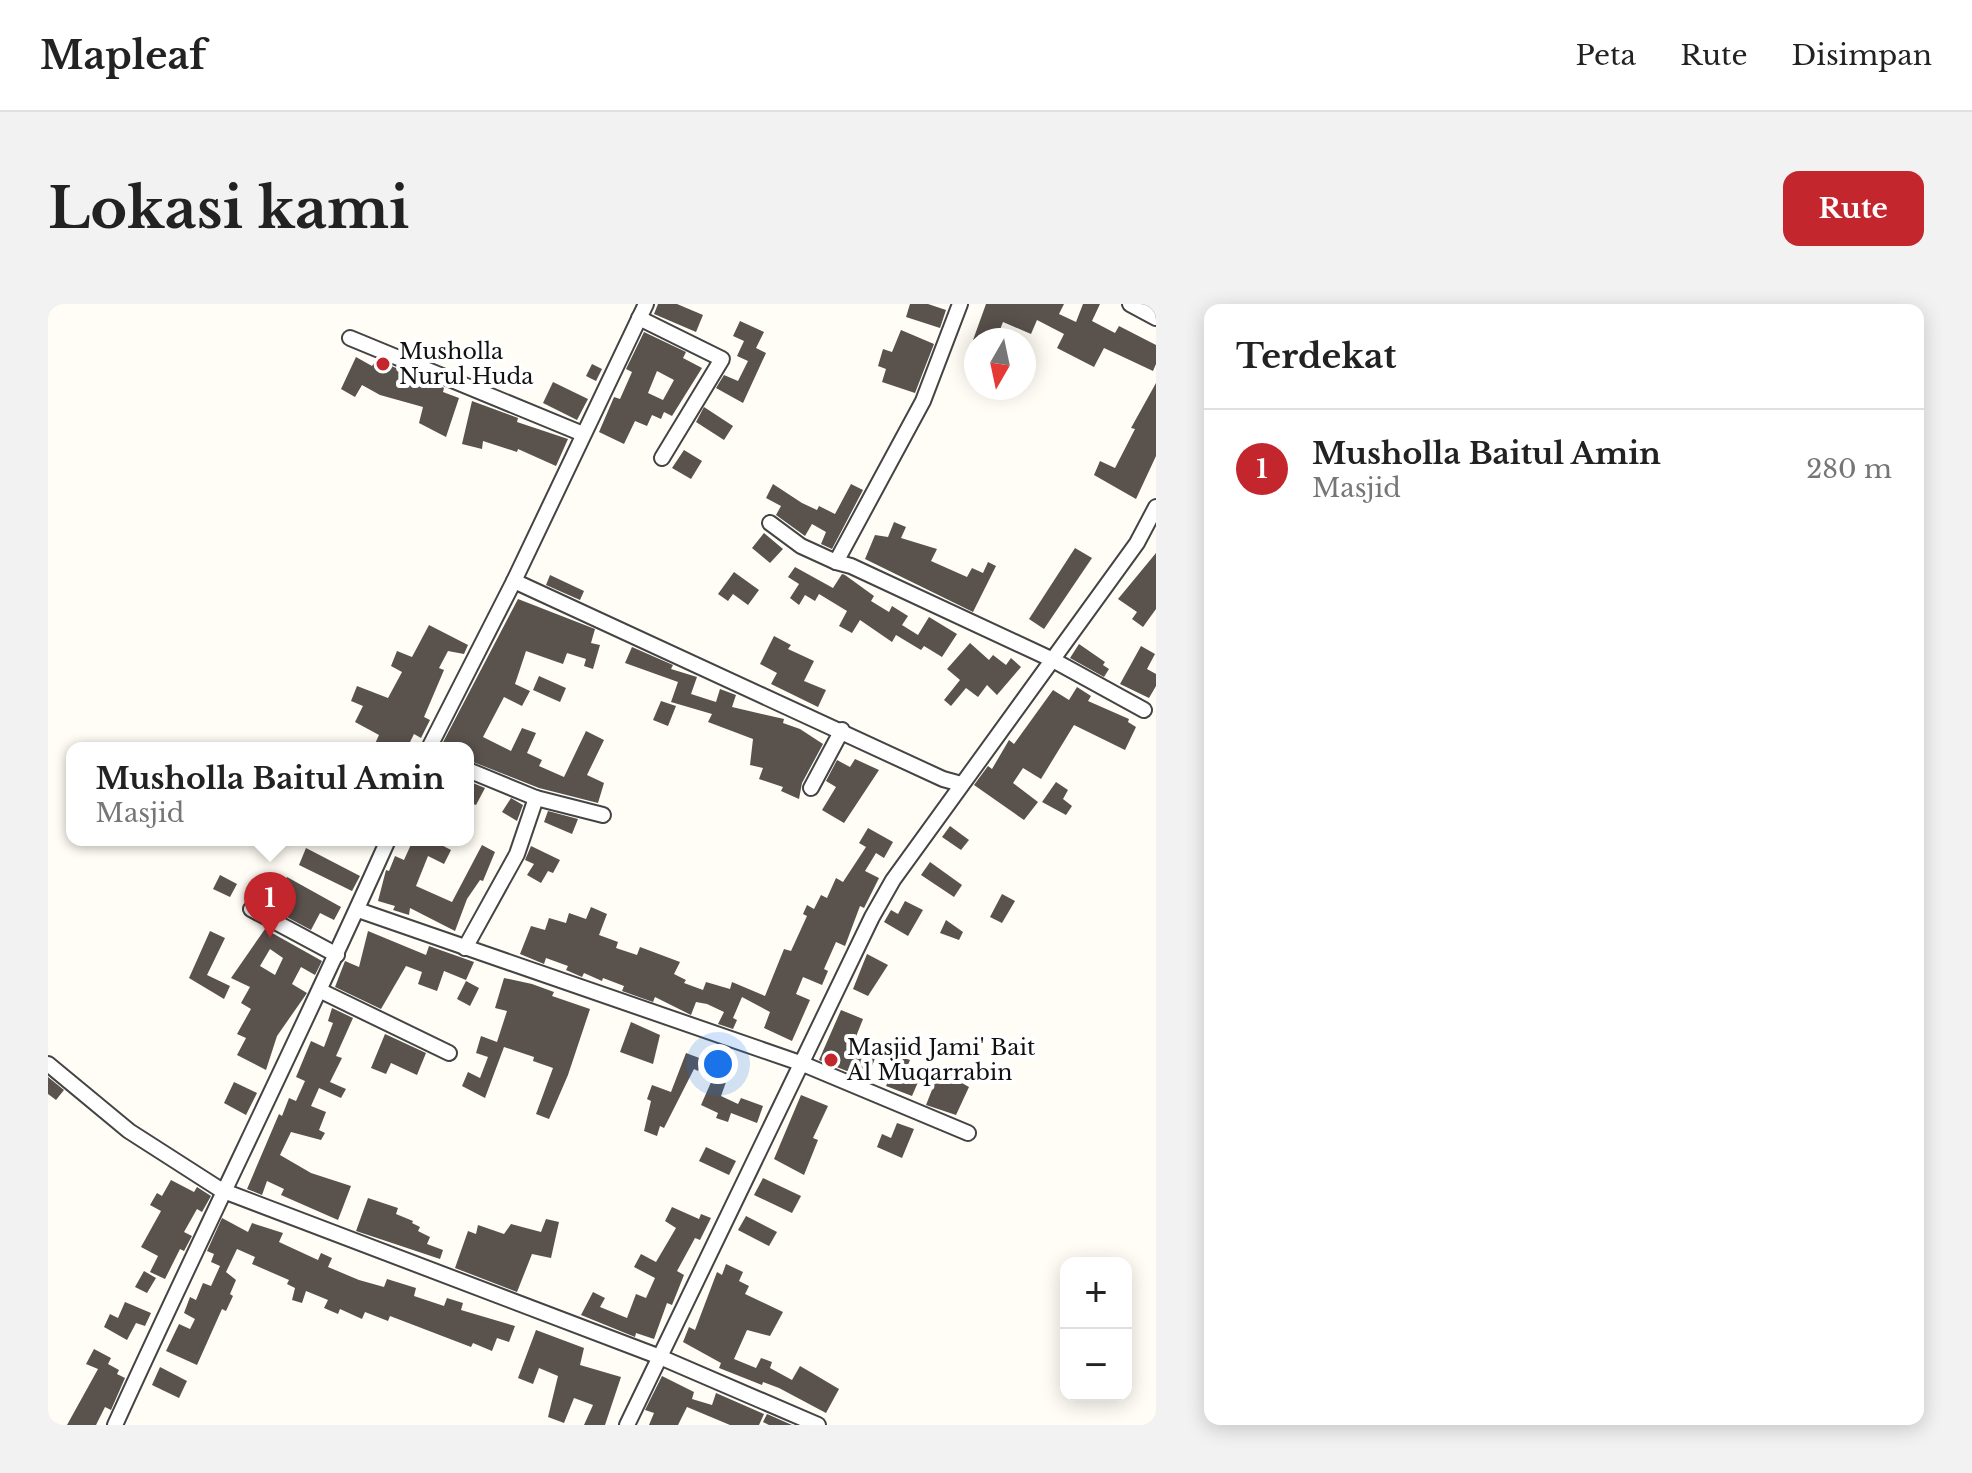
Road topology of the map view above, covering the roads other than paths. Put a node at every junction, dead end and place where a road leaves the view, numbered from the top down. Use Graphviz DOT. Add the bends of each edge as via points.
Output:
graph roads {
  1 [pos="646,304"];
  2 [pos="1130,304"];
  3 [pos="956,305"];
  4 [pos="639,318"];
  5 [pos="1156,318"];
  6 [pos="350,338"];
  7 [pos="583,434"];
  8 [pos="662,458"];
  9 [pos="1156,507"];
  10 [pos="770,523"];
  11 [pos="836,562"];
  12 [pos="514,581"];
  13 [pos="1053,660"];
  14 [pos="1144,710"];
  15 [pos="842,730"];
  16 [pos="432,742"];
  17 [pos="474,772"];
  18 [pos="961,784"];
  19 [pos="811,788"];
  20 [pos="536,798"];
  21 [pos="603,815"];
  22 [pos="385,846"];
  23 [pos="251,909"];
  24 [pos="358,910"];
  25 [pos="465,948"];
  26 [pos="337,955"];
  27 [pos="321,991"];
  28 [pos="449,1053"];
  29 [pos="48,1064"];
  30 [pos="803,1064"];
  31 [pos="968,1133"];
  32 [pos="221,1190"];
  33 [pos="660,1357"];
  34 [pos="115,1425"];
  35 [pos="627,1425"];
  36 [pos="818,1425"];
  1 -- 4 [label="street"];
  2 -- 5 [label="street"];
  3 -- 11 [label="street" via="923,401"];
  4 -- 7 [label="street"];
  4 -- 8 [label="street" via="722,359"];
  6 -- 7 [label="street"];
  7 -- 12 [label="street"];
  9 -- 13 [label="street" via="1137,543"];
  10 -- 11 [label="street" via="801,546"];
  11 -- 13 [label="street"];
  12 -- 15 [label="street"];
  12 -- 16 [label="street"];
  13 -- 14 [label="street"];
  13 -- 18 [label="street"];
  15 -- 18 [label="street"];
  15 -- 19 [label="street"];
  17 -- 20 [label="street"];
  18 -- 30 [label="street" via="872,917"];
  20 -- 21 [label="street"];
  20 -- 25 [label="street" via="517,854"];
  22 -- 24 [label="street"];
  23 -- 26 [label="street"];
  24 -- 25 [label="street"];
  24 -- 26 [label="street"];
  25 -- 30 [label="street"];
  26 -- 27 [label="street"];
  27 -- 28 [label="street"];
  27 -- 32 [label="street"];
  29 -- 32 [label="street" via="129,1131"];
  30 -- 31 [label="street"];
  30 -- 33 [label="street"];
  32 -- 33 [label="street"];
  32 -- 34 [label="street"];
  33 -- 35 [label="street"];
  33 -- 36 [label="street"];
}
